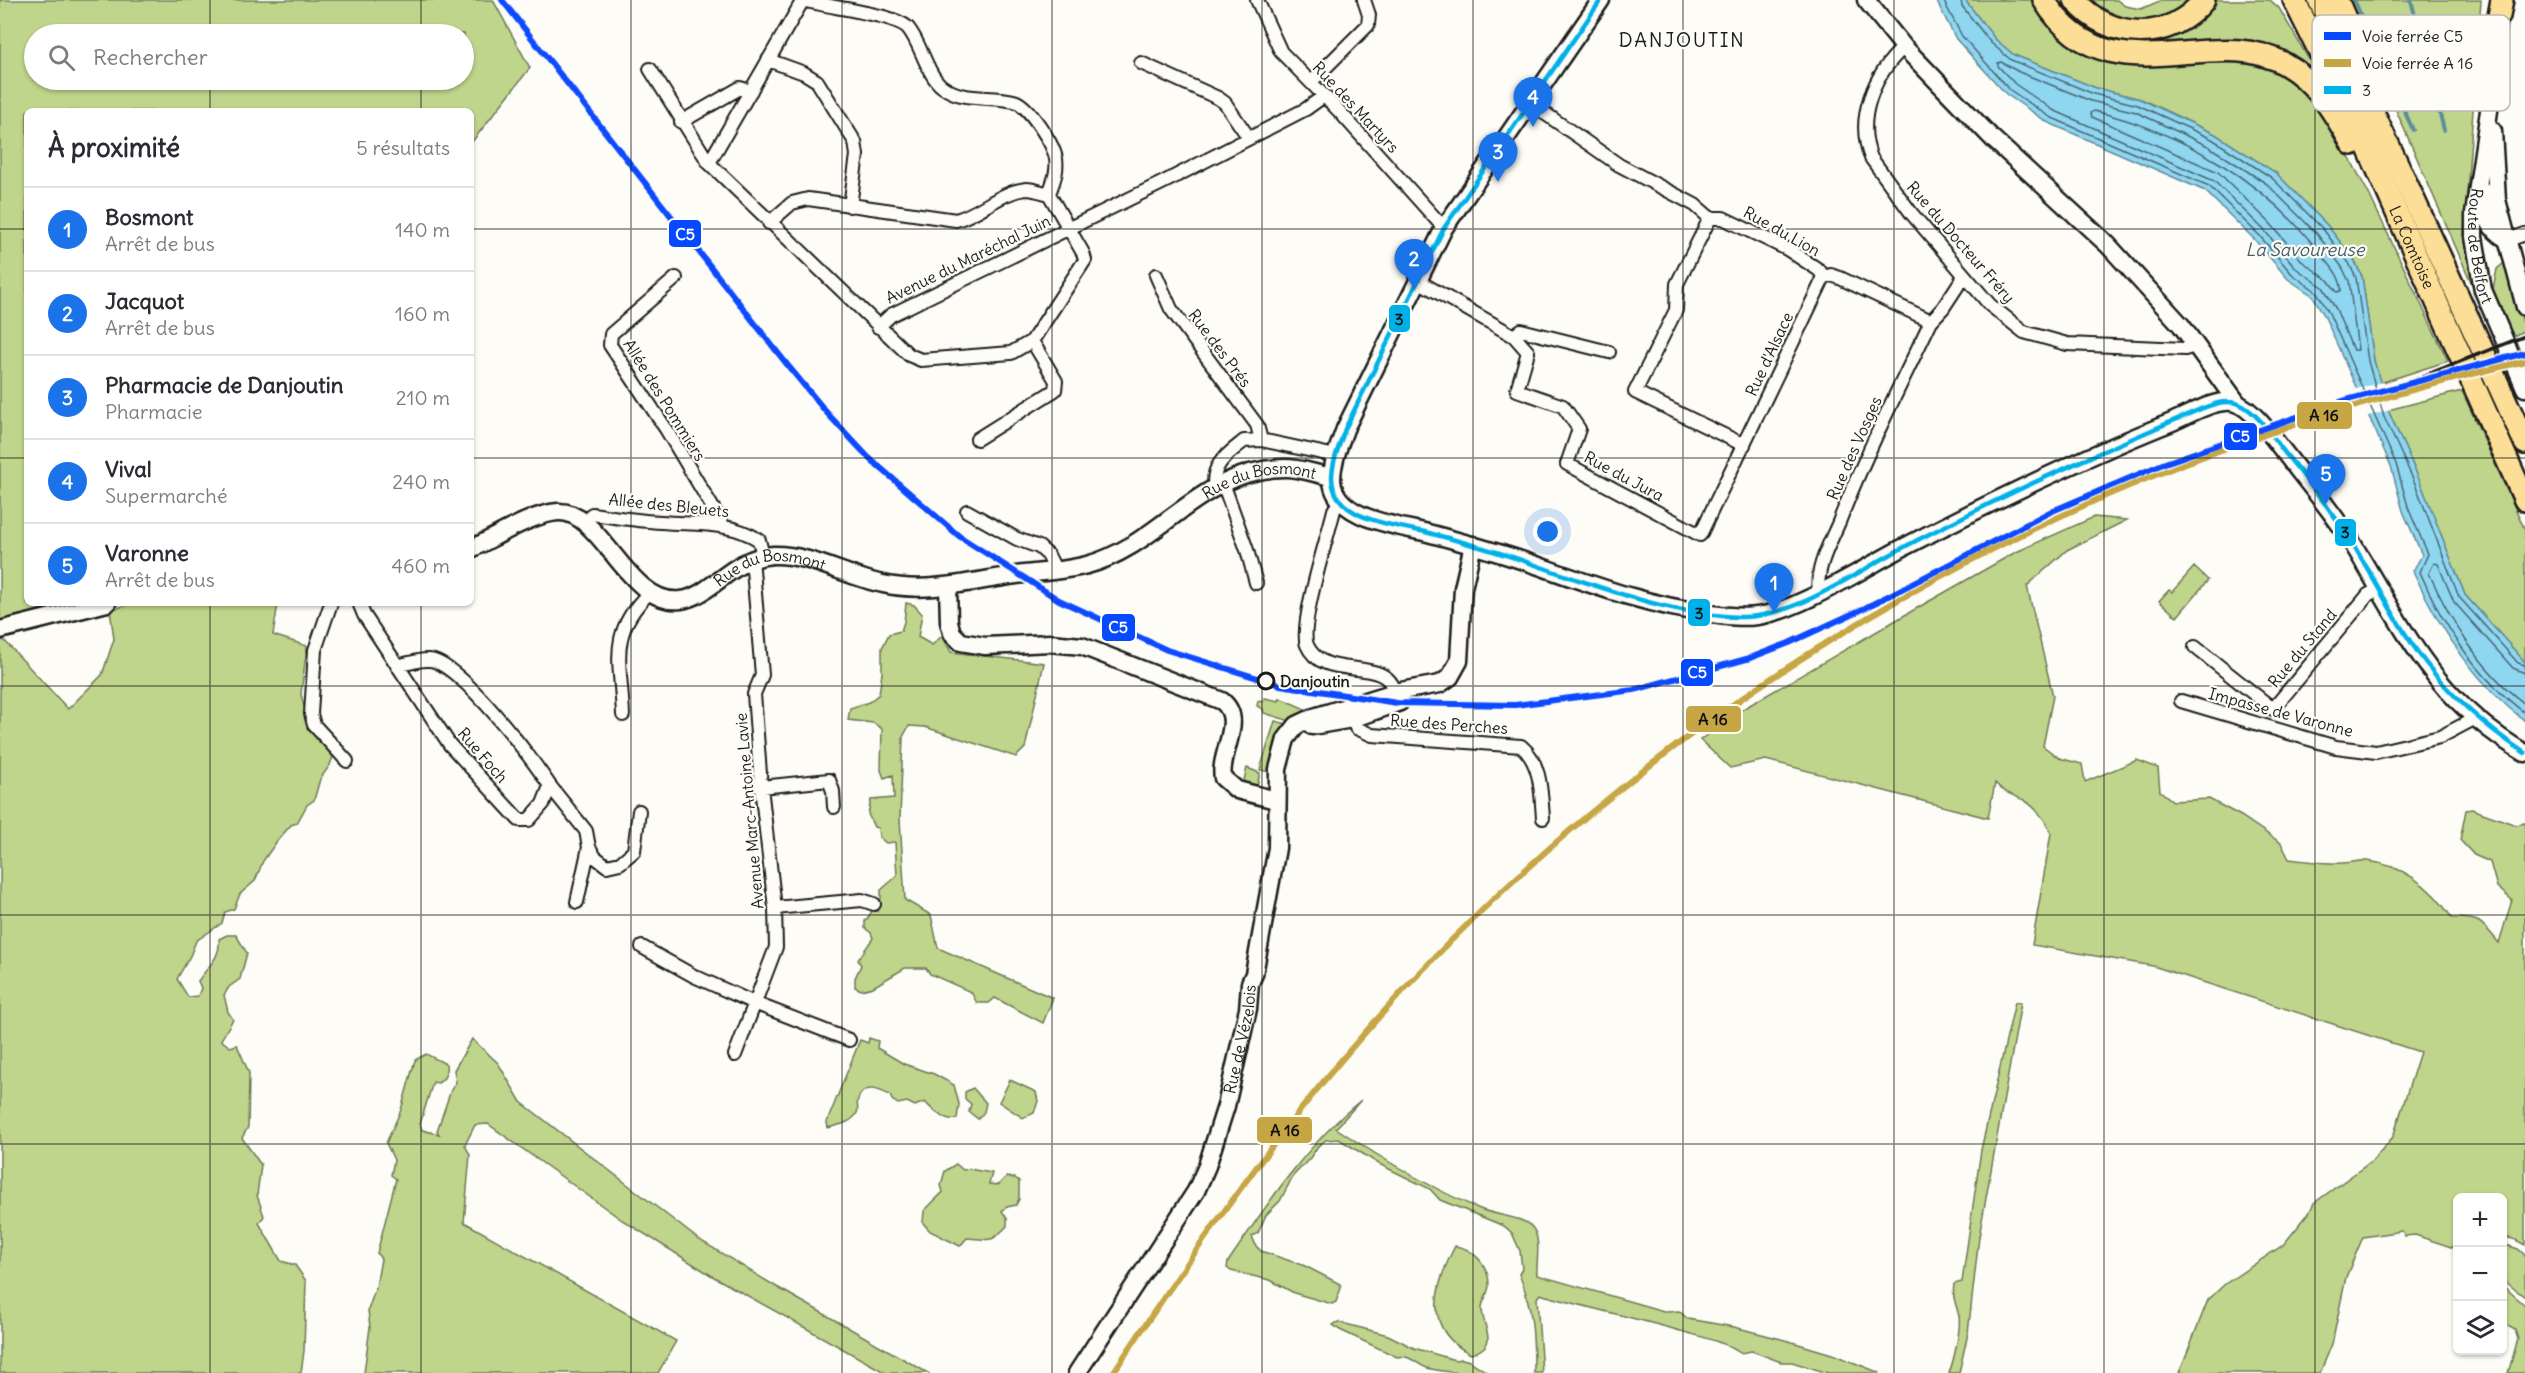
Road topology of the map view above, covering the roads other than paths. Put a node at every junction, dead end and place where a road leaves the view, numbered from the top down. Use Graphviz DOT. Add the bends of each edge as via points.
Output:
graph roads {
  1 [pos="803,0"];
  2 [pos="1257,0"];
  3 [pos="1364,0"];
  4 [pos="1601,0"];
  5 [pos="1866,0"];
  6 [pos="2044,0"];
  7 [pos="2075,0"];
  8 [pos="2204,0"];
  9 [pos="2294,0"];
  10 [pos="2319,0"];
  11 [pos="2337,0"];
  12 [pos="2326,15"];
  13 [pos="2344,15"];
  14 [pos="2312,36"];
  15 [pos="1904,47"];
  16 [pos="768,60"];
  17 [pos="1141,63"];
  18 [pos="650,69"];
  19 [pos="1311,82"];
  20 [pos="2312,84"];
  21 [pos="751,91"];
  22 [pos="1324,96"];
  23 [pos="1530,103"];
  24 [pos="2332,111"];
  25 [pos="2350,111"];
  26 [pos="2372,111"];
  27 [pos="2383,111"];
  28 [pos="2489,111"];
  29 [pos="2492,111"];
  30 [pos="681,122"];
  31 [pos="1249,138"];
  32 [pos="2481,160"];
  33 [pos="709,163"];
  34 [pos="1049,194"];
  35 [pos="850,206"];
  36 [pos="1710,218"];
  37 [pos="770,223"];
  38 [pos="2400,223"];
  39 [pos="1069,228"];
  40 [pos="1444,228"];
  41 [pos="2525,234"];
  42 [pos="2508,240"];
  43 [pos="2434,243"];
  44 [pos="1156,274"];
  45 [pos="1964,276"];
  46 [pos="1824,277"];
  47 [pos="676,278"];
  48 [pos="1418,282"];
  49 [pos="2525,307"];
  50 [pos="1932,321"];
  51 [pos="878,327"];
  52 [pos="1514,336"];
  53 [pos="1032,341"];
  54 [pos="2195,346"];
  55 [pos="1609,352"];
  56 [pos="2525,388"];
  57 [pos="2238,404"];
  58 [pos="977,439"];
  59 [pos="1261,440"];
  60 [pos="2525,443"];
  61 [pos="1744,445"];
  62 [pos="1335,456"];
  63 [pos="1332,477"];
  64 [pos="1219,485"];
  65 [pos="2525,500"];
  66 [pos="1340,501"];
  67 [pos="967,511"];
  68 [pos="592,513"];
  69 [pos="723,525"];
  70 [pos="1473,545"];
  71 [pos="474,548"];
  72 [pos="758,557"];
  73 [pos="1056,571"];
  74 [pos="1256,583"];
  75 [pos="948,586"];
  76 [pos="2378,590"];
  77 [pos="1819,592"];
  78 [pos="649,593"];
  79 [pos="95,606"];
  80 [pos="330,606"];
  81 [pos="360,606"];
  82 [pos="0,630"];
  83 [pos="2195,647"];
  84 [pos="398,666"];
  85 [pos="1440,684"];
  86 [pos="1395,692"];
  87 [pos="2181,701"];
  88 [pos="1350,713"];
  89 [pos="622,715"];
  90 [pos="2474,719"];
  91 [pos="2525,753"];
  92 [pos="347,761"];
  93 [pos="550,786"];
  94 [pos="761,786"];
  95 [pos="1276,800"];
  96 [pos="834,807"];
  97 [pos="639,812"];
  98 [pos="1543,818"];
  99 [pos="589,848"];
  100 [pos="577,902"];
  101 [pos="874,903"];
  102 [pos="775,908"];
  103 [pos="642,946"];
  104 [pos="754,1003"];
  105 [pos="849,1040"];
  106 [pos="735,1055"];
  107 [pos="1077,1373"];
  1 -- 16 [label="street"];
  1 -- 34 [label="street" via="895,19 908,28 940,86 956,95 1016,101 1027,109 1056,157 1056,175"];
  2 -- 19 [label="street, Rue des Martyrs" via="1281,52"];
  3 -- 19 [label="street" via="1368,25"];
  4 -- 23 [label="street"];
  5 -- 15 [label="street"];
  6 -- 20 [label="highway" via="2065,25 2102,48 2155,56 2244,52 2287,64"];
  7 -- 8 [label="highway" via="2106,25 2139,33 2175,24"];
  9 -- 14 [label="highway, La Comtoise"];
  10 -- 12 [label="highway, La Comtoise"];
  11 -- 13 [label="highway"];
  15 -- 45 [label="street, Rue du Docteur Fréry" via="1889,61 1875,84 1867,109 1866,147 1894,191"];
  15 -- 54 [label="street" via="1993,139 2108,245 2181,325"];
  16 -- 21 [label="street"];
  16 -- 35 [label="street" via="817,81 855,142 857,155"];
  17 -- 31 [label="street" via="1218,98"];
  18 -- 30 [label="street, Avenue du Maréchal Juin"];
  19 -- 22 [label="street, Rue des Martyrs"];
  21 -- 30 [label="street" via="740,88"];
  21 -- 33 [label="street"];
  22 -- 31 [label="street, Avenue du Maréchal Juin"];
  22 -- 40 [label="street, Rue des Martyrs"];
  23 -- 36 [label="street, Rue du Lion" via="1619,165 1695,205"];
  23 -- 40 [label="street"];
  24 -- 38 [label="highway"];
  25 -- 38 [label="highway, La Comtoise"];
  26 -- 43 [label="highway, La Comtoise"];
  27 -- 43 [label="highway"];
  28 -- 32 [label="street, Route de Belfort"];
  29 -- 42 [label="street, Route de Belfort" via="2497,200"];
  30 -- 33 [label="street, Avenue du Maréchal Juin"];
  31 -- 39 [label="street, Avenue du Maréchal Juin"];
  32 -- 42 [label="street" via="2488,221 2495,233"];
  32 -- 56 [label="street, Route de Belfort" via="2474,214 2476,258 2483,290"];
  33 -- 37 [label="street, Avenue du Maréchal Juin"];
  34 -- 35 [label="street" via="1028,189 1009,193 956,220"];
  34 -- 39 [label="street"];
  35 -- 37 [label="street" via="808,199 792,203"];
  36 -- 46 [label="street, Rue du Lion" via="1723,218 1787,249"];
  36 -- 61 [label="street" via="1677,284 1676,310 1635,392"];
  37 -- 51 [label="street, Avenue du Maréchal Juin"];
  38 -- 65 [label="highway, La Comtoise"];
  39 -- 51 [label="street, Avenue du Maréchal Juin" via="891,315"];
  39 -- 53 [label="street" via="1085,260"];
  40 -- 48 [label="street"];
  41 -- 42 [label="street"];
  42 -- 49 [label="street, Route de Belfort"];
  43 -- 60 [label="highway, La Comtoise"];
  44 -- 59 [label="street, Rue des Prés" via="1171,309 1257,425"];
  45 -- 50 [label="street, Rue des Vosges"];
  45 -- 54 [label="street, Rue du Docteur Fréry" via="2005,318 2024,332 2043,339 2067,344"];
  46 -- 50 [label="street, Rue du Lion" via="1840,278"];
  46 -- 61 [label="street, Rue d'Alsace"];
  47 -- 69 [label="street, Allée des Pommiers" via="611,334 610,345"];
  48 -- 52 [label="street"];
  48 -- 62 [label="street"];
  50 -- 77 [label="street, Rue des Vosges" via="1856,478 1824,560"];
  51 -- 53 [label="street" via="909,356 921,360 1011,352"];
  52 -- 55 [label="street" via="1521,330"];
  52 -- 61 [label="street, Rue du Jura" via="1528,352 1518,390 1563,406 1579,429 1567,464 1700,535"];
  53 -- 58 [label="street" via="1056,381 1055,390"];
  54 -- 57 [label="street"];
  57 -- 76 [label="street" via="2270,433 2326,504"];
  57 -- 77 [label="street" via="2213,405 2122,442 1972,512"];
  59 -- 62 [label="street"];
  59 -- 64 [label="street" via="1244,441 1225,456 1214,472"];
  62 -- 63 [label="street"];
  63 -- 64 [label="street, Rue du Bosmont" via="1272,469 1245,474"];
  63 -- 66 [label="street, Rue du Bosmont"];
  64 -- 73 [label="street, Rue du Bosmont" via="1122,551 1086,566"];
  64 -- 74 [label="street" via="1248,550"];
  66 -- 70 [label="street" via="1353,511 1383,522"];
  66 -- 86 [label="street" via="1334,510 1309,610 1307,645 1328,664 1380,674 1392,683"];
  67 -- 73 [label="street" via="1039,547"];
  68 -- 69 [label="street, Allée des Bleuets"];
  69 -- 72 [label="street, Allée des Bleuets" via="759,540"];
  70 -- 77 [label="street" via="1602,590 1694,612 1759,616"];
  70 -- 85 [label="street" via="1464,586 1459,661 1450,677"];
  71 -- 78 [label="street" via="544,514 567,512 578,518"];
  72 -- 75 [label="street, Rue du Bosmont" via="794,556 895,587"];
  72 -- 78 [label="street, Rue du Bosmont" via="684,600 671,601"];
  72 -- 94 [label="street, Avenue Marc-Antoine Lavie" via="762,675 754,694"];
  73 -- 75 [label="street, Rue du Bosmont"];
  75 -- 95 [label="street" via="949,622 952,633 961,642 985,646 1082,646 1222,701 1232,721 1222,760 1223,778 1237,790"];
  76 -- 83 [label="street, Rue du Stand" via="2368,595 2273,709"];
  76 -- 90 [label="street" via="2426,666"];
  78 -- 89 [label="street" via="633,608 621,633 618,653"];
  79 -- 82 [label="street"];
  80 -- 92 [label="street" via="315,650 311,714 314,725"];
  81 -- 84 [label="street, Rue Foch"];
  84 -- 93 [label="street, Rue Foch" via="431,659 453,670 481,698"];
  84 -- 93 [label="street, Rue Foch" via="450,745 519,820 529,820 543,804"];
  85 -- 86 [label="street"];
  85 -- 88 [label="street" via="1433,690"];
  86 -- 88 [label="street"];
  87 -- 90 [label="street, Impasse de Varonne" via="2336,747 2376,752 2440,737"];
  88 -- 95 [label="street, Rue de Vézelois" via="1330,711 1293,728 1283,747"];
  88 -- 98 [label="street, Rue des Perches" via="1356,728 1372,735 1521,746 1535,766"];
  90 -- 91 [label="street"];
  93 -- 99 [label="street, Rue Foch" via="586,831"];
  94 -- 96 [label="street" via="829,780"];
  94 -- 102 [label="street, Avenue Marc-Antoine Lavie"];
  95 -- 107 [label="street, Rue de Vézelois" via="1277,848 1248,1009 1236,1069 1213,1148 1187,1206"];
  97 -- 99 [label="street" via="634,851 620,863 608,866"];
  99 -- 100 [label="street"];
  101 -- 102 [label="street" via="862,900"];
  102 -- 104 [label="street, Avenue Marc-Antoine Lavie" via="776,947"];
  103 -- 104 [label="street" via="694,976"];
  104 -- 105 [label="street"];
  104 -- 106 [label="street, Avenue Marc-Antoine Lavie"];
}
